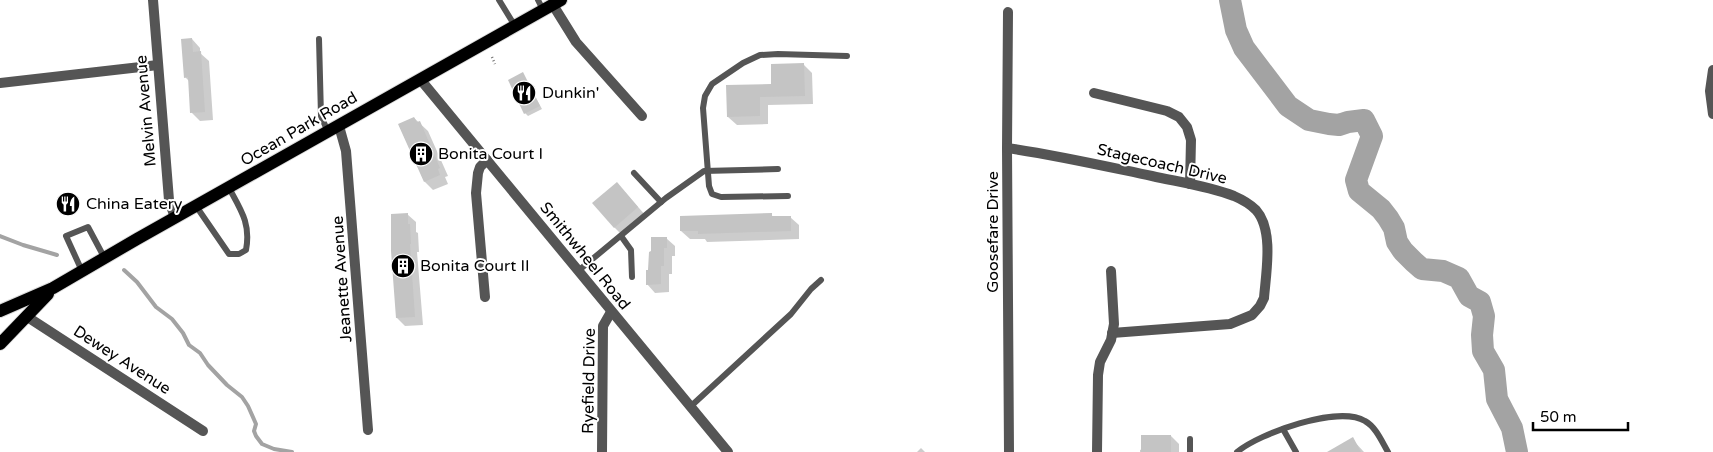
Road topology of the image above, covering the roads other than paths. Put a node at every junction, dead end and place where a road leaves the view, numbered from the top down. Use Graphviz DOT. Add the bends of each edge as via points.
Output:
graph roads {
  1 [pos="152,0"];
  2 [pos="500,0"];
  3 [pos="549,4"];
  4 [pos="1008,12"];
  5 [pos="515,26"];
  6 [pos="320,39"];
  7 [pos="847,56"];
  8 [pos="158,66"];
  9 [pos="1713,70"];
  10 [pos="420,78"];
  11 [pos="0,83"];
  12 [pos="1094,93"];
  13 [pos="1713,114"];
  14 [pos="642,116"];
  15 [pos="333,129"];
  16 [pos="1007,148"];
  17 [pos="487,160"];
  18 [pos="778,169"];
  19 [pos="708,170"];
  20 [pos="634,173"];
  21 [pos="1190,184"];
  22 [pos="229,188"];
  23 [pos="788,196"];
  24 [pos="661,202"];
  25 [pos="196,206"];
  26 [pos="175,218"];
  27 [pos="621,236"];
  28 [pos="104,257"];
  29 [pos="82,271"];
  30 [pos="578,271"];
  31 [pos="1111,271"];
  32 [pos="632,276"];
  33 [pos="821,280"];
  34 [pos="53,288"];
  35 [pos="485,297"];
  36 [pos="0,311"];
  37 [pos="611,312"];
  38 [pos="26,316"];
  39 [pos="1112,333"];
  40 [pos="0,344"];
  41 [pos="690,407"];
  42 [pos="1283,429"];
  43 [pos="368,430"];
  44 [pos="202,431"];
  45 [pos="1190,439"];
  46 [pos="602,452"];
  47 [pos="728,452"];
  48 [pos="1009,452"];
  49 [pos="1097,452"];
  50 [pos="1190,452"];
  51 [pos="1236,452"];
  52 [pos="1296,452"];
  53 [pos="1388,452"];
  1 -- 8 [label="street, Melvin Avenue"];
  2 -- 5 [label="lane"];
  3 -- 5 [label="main road, Ocean Park Road"];
  3 -- 14 [label="street" via="576,42"];
  4 -- 16 [label="street, Goosefare Drive"];
  5 -- 10 [label="main road, Ocean Park Road"];
  6 -- 15 [label="lane" via="321,116"];
  7 -- 19 [label="lane" via="760,55 712,84 703,102"];
  8 -- 11 [label="street"];
  8 -- 26 [label="street, Melvin Avenue" via="169,200"];
  9 -- 13 [label="street" via="1710,91"];
  10 -- 15 [label="main road, Ocean Park Road"];
  10 -- 17 [label="street, Smithwheel Road"];
  12 -- 21 [label="street" via="1167,111 1179,117 1190,140"];
  15 -- 22 [label="main road, Ocean Park Road"];
  15 -- 43 [label="street, Jeanette Avenue" via="346,151"];
  16 -- 21 [label="street, Stagecoach Drive"];
  16 -- 48 [label="street, Goosefare Drive"];
  17 -- 30 [label="street, Smithwheel Road"];
  17 -- 35 [label="street" via="480,167 476,193"];
  18 -- 19 [label="lane"];
  19 -- 23 [label="lane" via="710,191 716,196"];
  19 -- 24 [label="lane"];
  20 -- 24 [label="lane"];
  21 -- 39 [label="street, Stagecoach Drive" via="1245,201 1264,223 1267,258 1264,298 1260,306 1252,315 1230,324"];
  22 -- 25 [label="main road, Ocean Park Road"];
  22 -- 25 [label="lane" via="244,215 249,236 246,250 239,254 229,254"];
  24 -- 27 [label="lane"];
  25 -- 26 [label="main road, Ocean Park Road"];
  26 -- 28 [label="main road, Ocean Park Road"];
  27 -- 30 [label="lane"];
  27 -- 32 [label="lane" via="631,250"];
  28 -- 29 [label="main road, Ocean Park Road"];
  28 -- 29 [label="lane" via="88,228 66,236"];
  29 -- 34 [label="main road, Ocean Park Road"];
  30 -- 37 [label="street, Smithwheel Road"];
  31 -- 39 [label="street"];
  33 -- 41 [label="lane" via="791,314"];
  34 -- 36 [label="main road"];
  34 -- 38 [label="main road"];
  37 -- 41 [label="street, Smithwheel Road"];
  37 -- 46 [label="street, Ryefield Drive" via="603,326"];
  38 -- 40 [label="main road"];
  38 -- 44 [label="street, Dewey Avenue"];
  39 -- 49 [label="street" via="1098,375"];
  41 -- 47 [label="street, Smithwheel Road"];
  42 -- 51 [label="lane"];
  42 -- 52 [label="lane"];
  42 -- 53 [label="lane" via="1333,417 1356,417 1373,427"];
  45 -- 50 [label="lane"];
}
